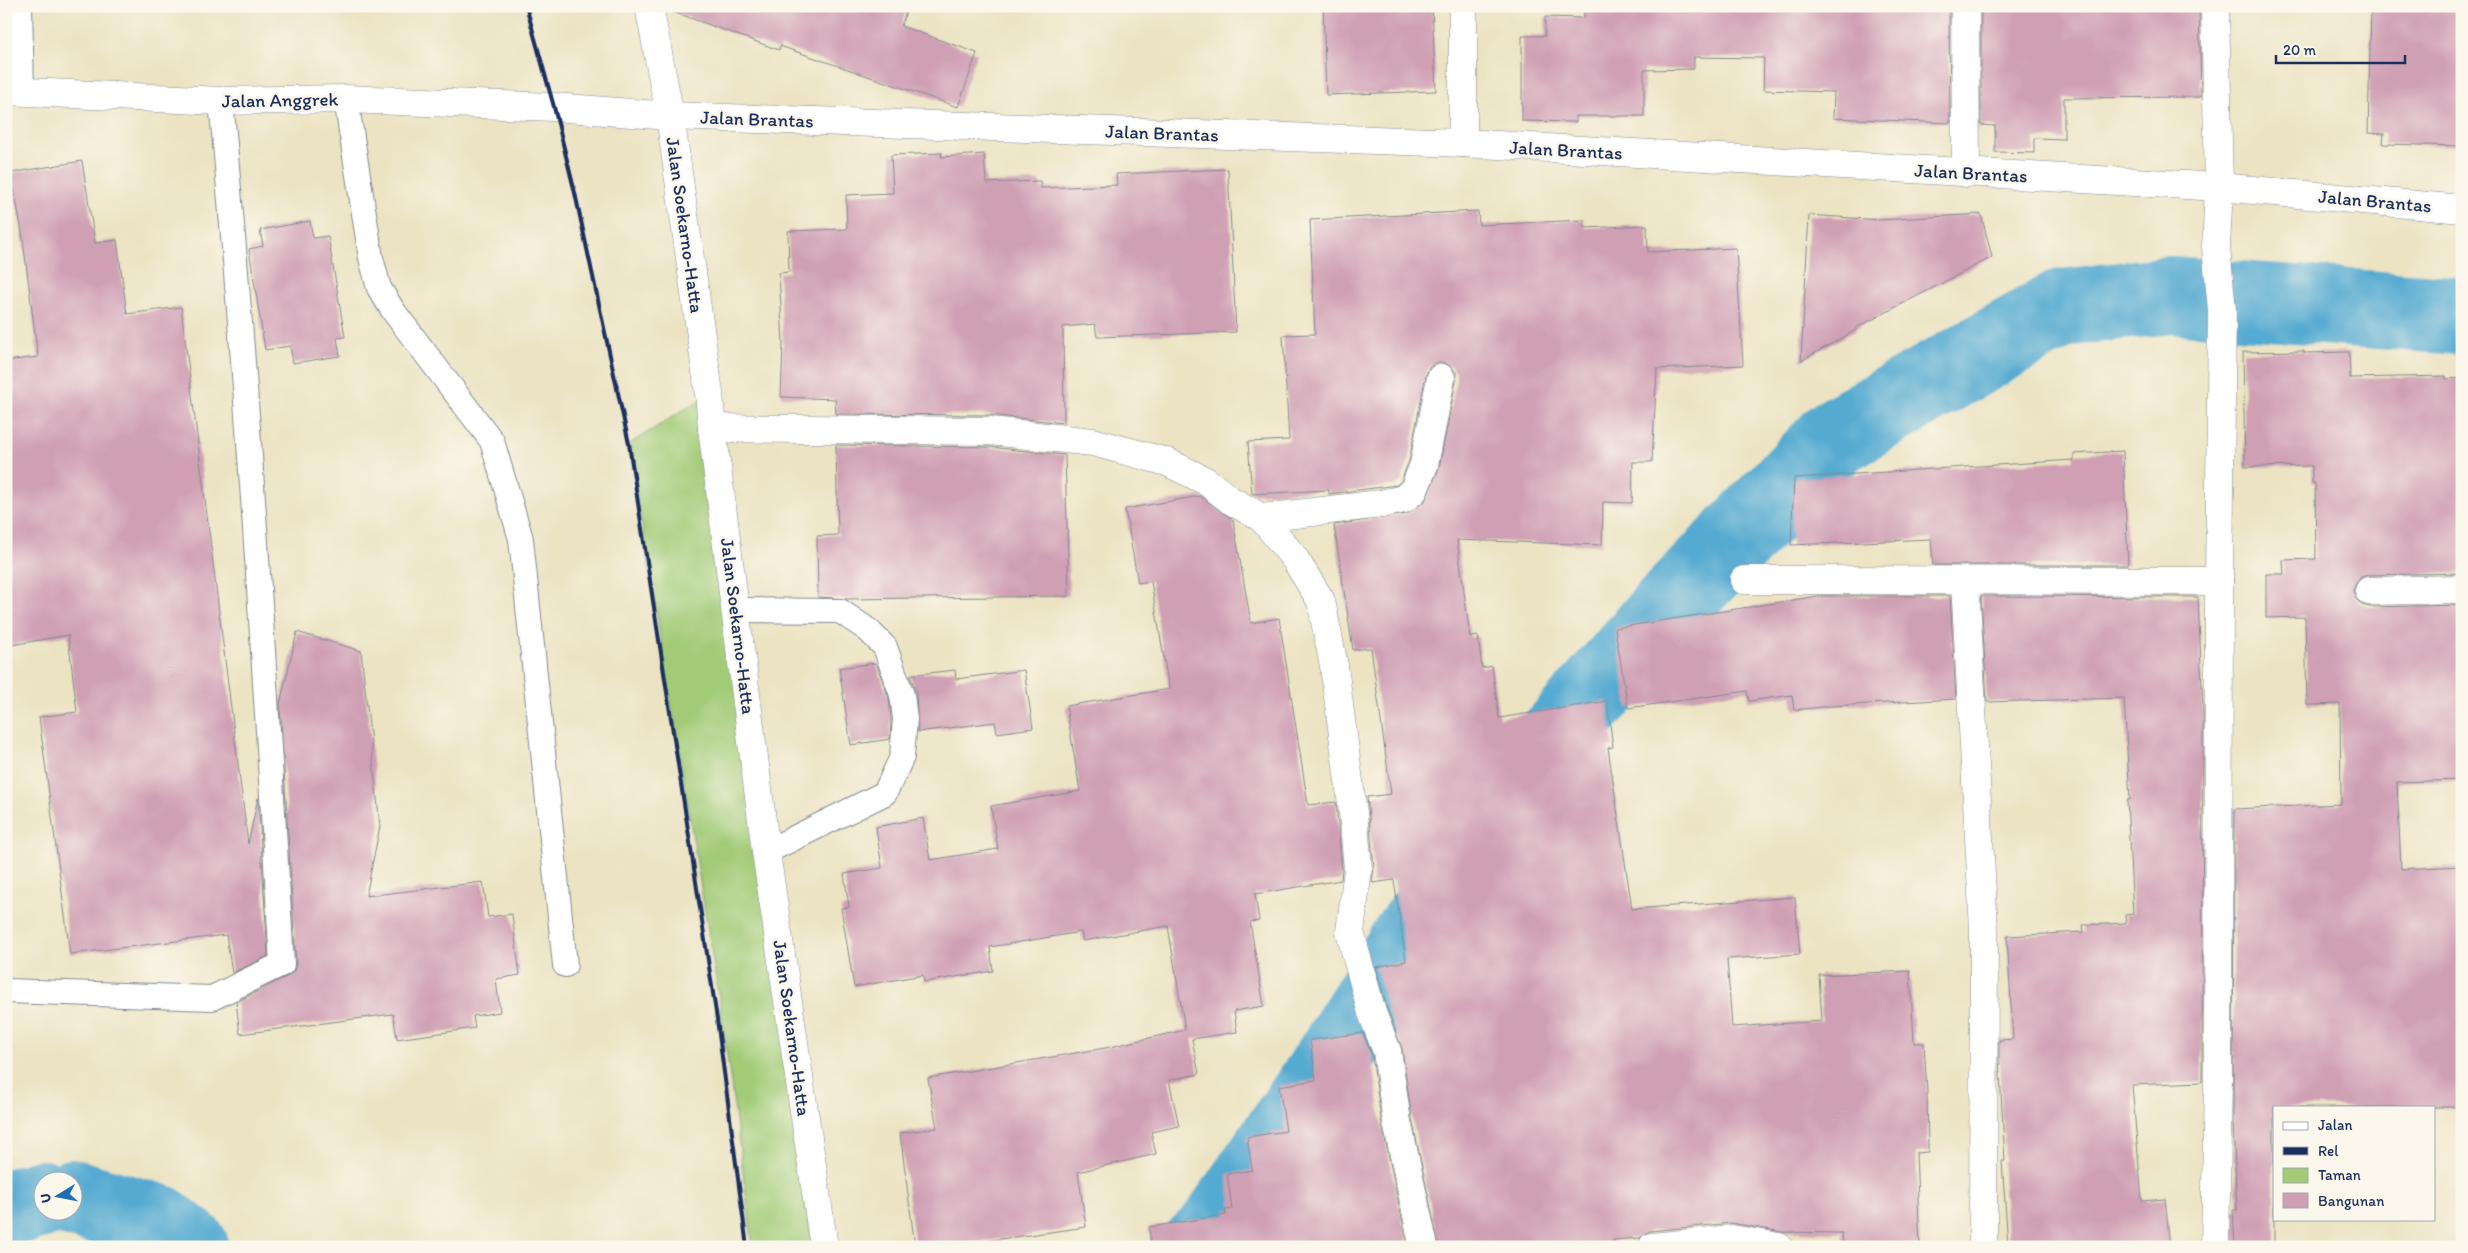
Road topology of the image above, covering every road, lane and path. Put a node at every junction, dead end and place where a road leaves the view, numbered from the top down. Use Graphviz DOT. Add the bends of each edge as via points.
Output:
graph roads {
  1 [pos="20,6"];
  2 [pos="649,6"];
  3 [pos="1463,6"];
  4 [pos="1966,6"];
  5 [pos="2214,6"];
  6 [pos="14,91"];
  7 [pos="346,98"];
  8 [pos="221,101"];
  9 [pos="670,116"];
  10 [pos="1463,143"];
  11 [pos="1966,173"];
  12 [pos="2219,187"];
  13 [pos="2462,209"];
  14 [pos="1441,378"];
  15 [pos="712,428"];
  16 [pos="1262,518"];
  17 [pos="1744,580"];
  18 [pos="1965,581"];
  19 [pos="2219,581"];
  20 [pos="2462,589"];
  21 [pos="2369,592"];
  22 [pos="736,610"];
  23 [pos="766,852"];
  24 [pos="565,965"];
  25 [pos="6,991"];
  26 [pos="824,1247"];
  27 [pos="1424,1247"];
  28 [pos="1652,1247"];
  29 [pos="1779,1247"];
  30 [pos="1983,1247"];
  31 [pos="2214,1247"];
  1 -- 6 [label="lane"];
  2 -- 9 [label="main road, Jalan Soekarno-Hatta"];
  3 -- 10 [label="main road"];
  4 -- 11 [label="main road"];
  5 -- 12 [label="main road"];
  6 -- 8 [label="main road, Jalan Anggrek"];
  7 -- 8 [label="main road, Jalan Anggrek"];
  7 -- 9 [label="main road, Jalan Anggrek" via="554,107"];
  7 -- 24 [label="lane" via="371,258 379,288 492,441 521,539"];
  8 -- 25 [label="lane" via="256,522 282,964 212,998"];
  9 -- 10 [label="main road, Jalan Brantas"];
  9 -- 15 [label="main road, Jalan Soekarno-Hatta"];
  10 -- 11 [label="main road, Jalan Brantas"];
  11 -- 12 [label="main road, Jalan Brantas"];
  12 -- 13 [label="main road, Jalan Brantas"];
  12 -- 19 [label="main road" via="2216,247 2222,310"];
  14 -- 16 [label="main road" via="1424,465 1414,490 1404,499"];
  15 -- 16 [label="main road" via="990,431 1093,442 1167,462 1206,482"];
  15 -- 22 [label="main road, Jalan Soekarno-Hatta"];
  16 -- 27 [label="main road" via="1295,558 1321,601 1335,676 1358,869 1350,932 1372,1013 1387,1051 1397,1122"];
  17 -- 18 [label="main road"];
  18 -- 19 [label="main road"];
  18 -- 30 [label="main road" via="1984,930"];
  19 -- 31 [label="main road" via="2218,1077"];
  20 -- 21 [label="main road"];
  22 -- 23 [label="main road, Jalan Soekarno-Hatta"];
  22 -- 23 [label="lane" via="840,611 868,630 885,647 902,695 905,719 902,757 885,793"];
  23 -- 26 [label="main road, Jalan Soekarno-Hatta"];
  28 -- 29 [label="main road" via="1732,1239"];
}
